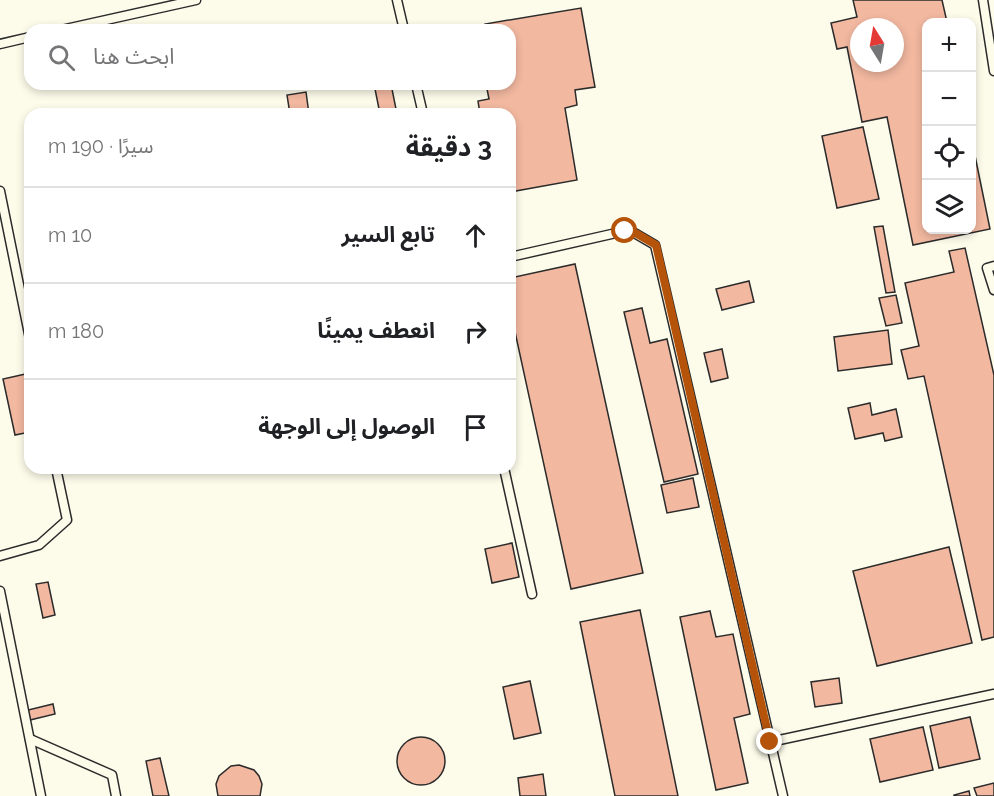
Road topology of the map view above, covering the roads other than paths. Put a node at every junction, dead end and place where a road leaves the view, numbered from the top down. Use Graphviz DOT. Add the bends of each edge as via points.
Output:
graph roads {
  1 [pos="196,0"];
  2 [pos="397,0"];
  3 [pos="983,0"];
  4 [pos="88,24"];
  5 [pos="403,24"];
  6 [pos="24,38"];
  7 [pos="0,44"];
  8 [pos="994,71"];
  9 [pos="418,90"];
  10 [pos="422,108"];
  11 [pos="0,191"];
  12 [pos="516,255"];
  13 [pos="994,266"];
  14 [pos="994,290"];
  15 [pos="24,309"];
  16 [pos="57,474"];
  17 [pos="505,474"];
  18 [pos="0,556"];
  19 [pos="0,591"];
  20 [pos="532,594"];
  21 [pos="994,694"];
  22 [pos="30,739"];
  23 [pos="770,742"];
  24 [pos="41,796"];
  25 [pos="116,796"];
  26 [pos="783,796"];
  1 -- 4 [label="lane"];
  2 -- 5 [label="lane"];
  3 -- 8 [label="lane"];
  6 -- 7 [label="lane"];
  9 -- 10 [label="lane"];
  11 -- 15 [label="lane"];
  12 -- 23 [label="lane" via="625,231 656,245"];
  13 -- 14 [label="lane" via="987,268"];
  16 -- 18 [label="lane" via="67,520 39,545"];
  17 -- 20 [label="lane"];
  19 -- 22 [label="lane"];
  21 -- 23 [label="lane"];
  22 -- 24 [label="lane"];
  22 -- 25 [label="lane" via="112,775"];
  23 -- 26 [label="lane"];
}
